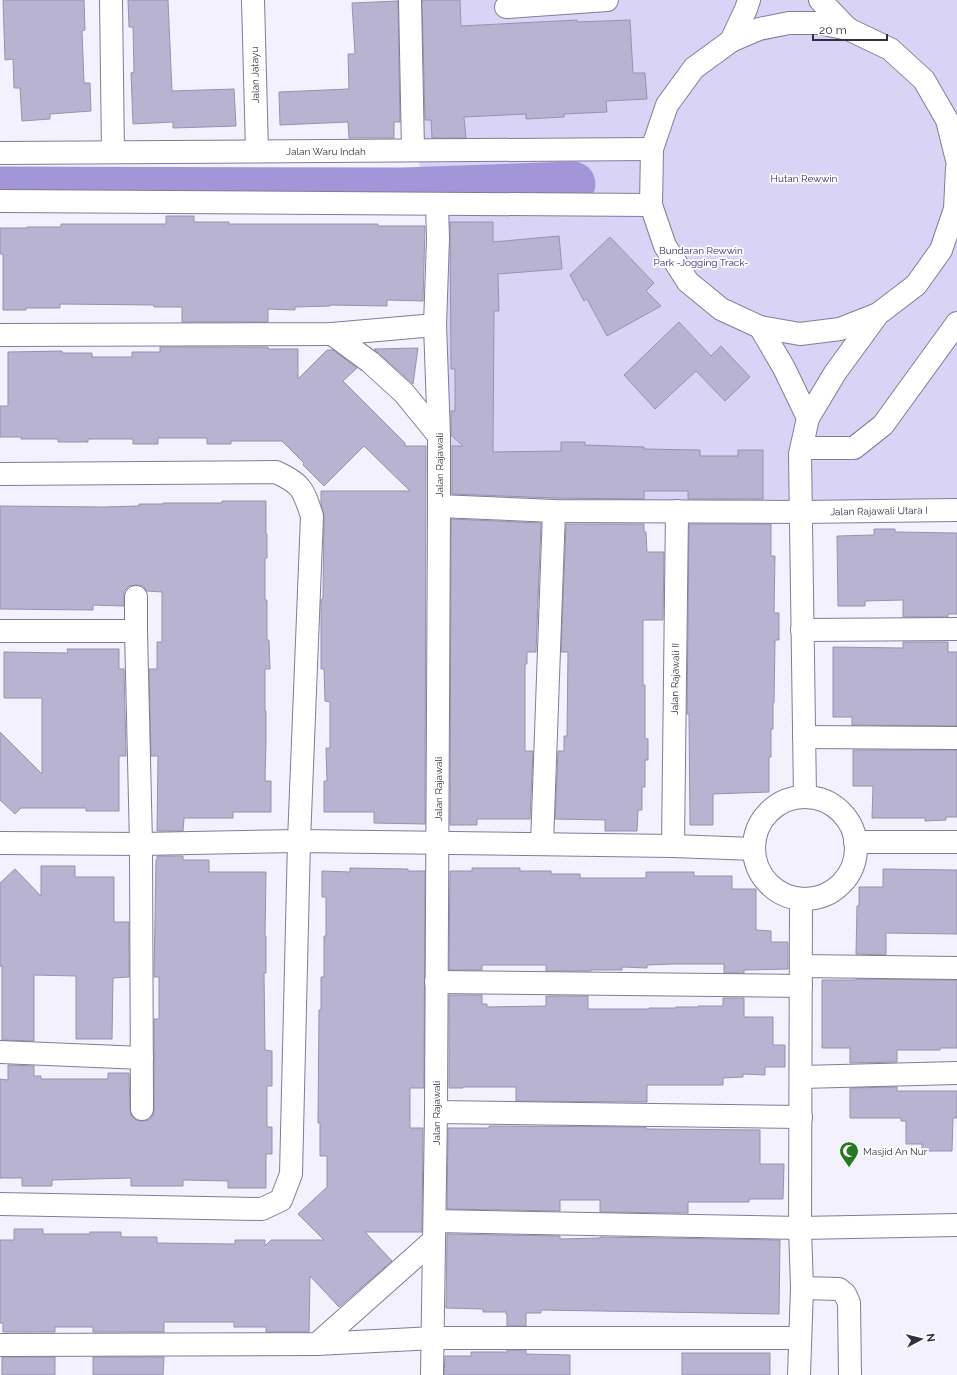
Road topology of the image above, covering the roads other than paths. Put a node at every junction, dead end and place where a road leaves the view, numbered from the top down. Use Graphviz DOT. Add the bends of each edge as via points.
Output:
graph roads {
  1 [pos="111,0"];
  2 [pos="253,0"];
  3 [pos="410,0"];
  4 [pos="606,0"];
  5 [pos="749,0"];
  6 [pos="820,0"];
  7 [pos="506,7"];
  8 [pos="848,29"];
  9 [pos="731,41"];
  10 [pos="652,149"];
  11 [pos="413,150"];
  12 [pos="257,151"];
  13 [pos="0,152"];
  14 [pos="113,152"];
  15 [pos="957,160"];
  16 [pos="957,168"];
  17 [pos="0,201"];
  18 [pos="438,204"];
  19 [pos="651,205"];
  20 [pos="878,314"];
  21 [pos="957,323"];
  22 [pos="435,325"];
  23 [pos="760,327"];
  24 [pos="332,334"];
  25 [pos="0,335"];
  26 [pos="808,418"];
  27 [pos="439,436"];
  28 [pos="802,448"];
  29 [pos="0,474"];
  30 [pos="439,506"];
  31 [pos="957,510"];
  32 [pos="554,511"];
  33 [pos="677,511"];
  34 [pos="801,512"];
  35 [pos="136,597"];
  36 [pos="957,629"];
  37 [pos="802,630"];
  38 [pos="0,631"];
  39 [pos="136,631"];
  40 [pos="804,737"];
  41 [pos="957,738"];
  42 [pos="805,796"];
  43 [pos="299,841"];
  44 [pos="855,842"];
  45 [pos="957,842"];
  46 [pos="0,843"];
  47 [pos="437,843"];
  48 [pos="141,844"];
  49 [pos="542,844"];
  50 [pos="673,846"];
  51 [pos="754,849"];
  52 [pos="802,899"];
  53 [pos="957,968"];
  54 [pos="801,976"];
  55 [pos="436,982"];
  56 [pos="0,1052"];
  57 [pos="142,1058"];
  58 [pos="957,1073"];
  59 [pos="801,1077"];
  60 [pos="142,1109"];
  61 [pos="436,1112"];
  62 [pos="801,1117"];
  63 [pos="0,1204"];
  64 [pos="957,1225"];
  65 [pos="800,1228"];
  66 [pos="435,1230"];
  67 [pos="802,1288"];
  68 [pos="434,1338"];
  69 [pos="800,1338"];
  70 [pos="317,1344"];
  71 [pos="0,1345"];
  72 [pos="432,1375"];
  73 [pos="799,1375"];
  74 [pos="850,1375"];
  1 -- 14 [label="street"];
  2 -- 12 [label="street, Jalan Jatayu"];
  3 -- 11 [label="street"];
  4 -- 7 [label="street"];
  5 -- 9 [label="street"];
  6 -- 8 [label="street"];
  8 -- 9 [label="street" via="819,23 789,23 759,29"];
  8 -- 15 [label="street" via="890,49 924,80 947,120"];
  9 -- 10 [label="street" via="694,68 671,99"];
  10 -- 11 [label="street, Jalan Waru Indah"];
  10 -- 19 [label="street"];
  11 -- 12 [label="street, Jalan Waru Indah"];
  12 -- 14 [label="street, Jalan Waru Indah"];
  13 -- 14 [label="street, Jalan Waru Indah"];
  16 -- 20 [label="street" via="955,209 941,250 916,285"];
  17 -- 18 [label="street"];
  18 -- 19 [label="street"];
  18 -- 22 [label="street, Jalan Rajawali"];
  19 -- 23 [label="street" via="665,246 688,282 721,309"];
  20 -- 23 [label="street" via="840,329 800,334"];
  20 -- 26 [label="street" via="835,373"];
  21 -- 28 [label="street" via="883,425 854,448"];
  22 -- 24 [label="street"];
  22 -- 27 [label="street, Jalan Rajawali"];
  23 -- 26 [label="street" via="784,368"];
  24 -- 25 [label="street"];
  24 -- 27 [label="street" via="370,362 404,393"];
  26 -- 28 [label="street"];
  27 -- 30 [label="street, Jalan Rajawali"];
  28 -- 34 [label="street"];
  29 -- 43 [label="street" via="276,472 292,479 304,492 312,516"];
  30 -- 32 [label="street, Jalan Rajawali Utara I"];
  30 -- 47 [label="street, Jalan Rajawali"];
  31 -- 34 [label="street, Jalan Rajawali Utara I"];
  32 -- 33 [label="street, Jalan Rajawali Utara I"];
  32 -- 49 [label="street"];
  33 -- 34 [label="street, Jalan Rajawali Utara I"];
  33 -- 50 [label="street, Jalan Rajawali II"];
  34 -- 37 [label="street"];
  35 -- 39 [label="street"];
  36 -- 37 [label="street"];
  37 -- 40 [label="street"];
  38 -- 39 [label="street"];
  39 -- 48 [label="street"];
  40 -- 41 [label="street"];
  40 -- 42 [label="street"];
  42 -- 44 [label="street" via="820,798 844,815 852,828"];
  42 -- 51 [label="street" via="785,800 768,812 757,829"];
  43 -- 47 [label="street"];
  43 -- 48 [label="street"];
  43 -- 63 [label="street" via="291,1174 281,1200 262,1209"];
  44 -- 45 [label="street"];
  44 -- 52 [label="street" via="855,857 850,871 841,883 830,892"];
  46 -- 48 [label="street"];
  47 -- 49 [label="street"];
  47 -- 55 [label="street, Jalan Rajawali"];
  48 -- 57 [label="street"];
  49 -- 50 [label="street"];
  50 -- 51 [label="street"];
  51 -- 52 [label="street" via="758,868 768,884 784,894"];
  52 -- 54 [label="street"];
  53 -- 54 [label="street"];
  54 -- 55 [label="street"];
  54 -- 59 [label="street"];
  55 -- 61 [label="street, Jalan Rajawali"];
  56 -- 57 [label="street"];
  57 -- 60 [label="street"];
  58 -- 59 [label="street"];
  59 -- 62 [label="street"];
  61 -- 62 [label="street"];
  61 -- 66 [label="street, Jalan Rajawali"];
  62 -- 65 [label="street"];
  64 -- 65 [label="street"];
  65 -- 66 [label="street"];
  65 -- 67 [label="street"];
  66 -- 68 [label="street, Jalan Rajawali"];
  66 -- 70 [label="street"];
  67 -- 69 [label="street"];
  67 -- 74 [label="street" via="839,1289 846,1294 849,1303"];
  68 -- 69 [label="street"];
  68 -- 70 [label="street"];
  68 -- 72 [label="street, Jalan Rajawali"];
  69 -- 73 [label="street"];
  70 -- 71 [label="street"];
}
